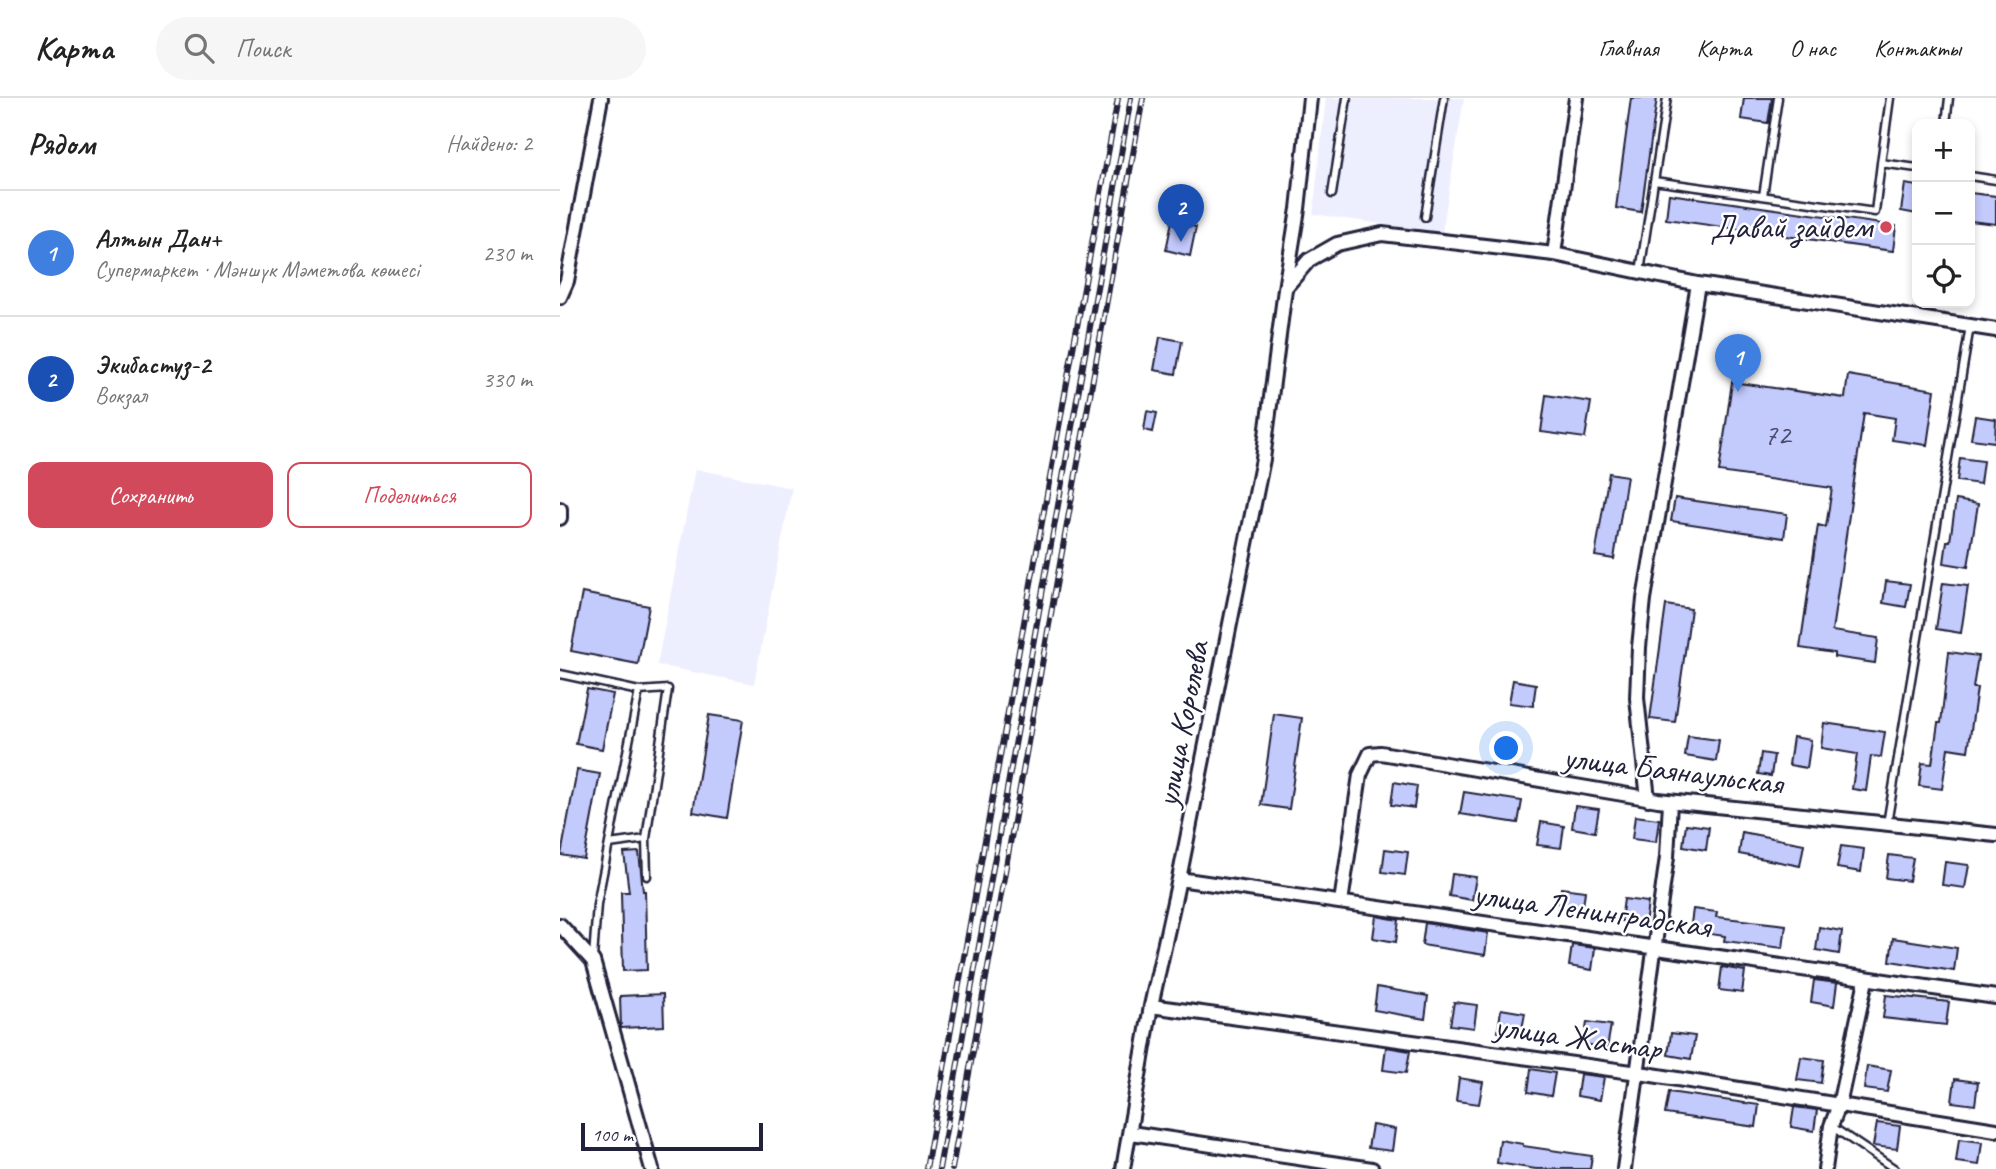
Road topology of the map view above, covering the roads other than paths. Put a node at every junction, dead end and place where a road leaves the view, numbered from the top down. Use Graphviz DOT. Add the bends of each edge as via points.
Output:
graph roads {
  1 [pos="601,98"];
  2 [pos="1310,98"];
  3 [pos="1347,98"];
  4 [pos="1444,98"];
  5 [pos="1576,98"];
  6 [pos="1667,98"];
  7 [pos="1778,98"];
  8 [pos="1890,98"];
  9 [pos="1949,98"];
  10 [pos="1947,119"];
  11 [pos="1881,163"];
  12 [pos="1912,167"];
  13 [pos="1975,177"];
  14 [pos="1996,180"];
  15 [pos="1654,181"];
  16 [pos="1332,194"];
  17 [pos="1763,196"];
  18 [pos="1425,217"];
  19 [pos="1554,254"];
  20 [pos="1640,272"];
  21 [pos="1698,284"];
  22 [pos="1284,289"];
  23 [pos="560,297"];
  24 [pos="1970,326"];
  25 [pos="1996,330"];
  26 [pos="560,509"];
  27 [pos="560,519"];
  28 [pos="560,674"];
  29 [pos="639,691"];
  30 [pos="1648,799"];
  31 [pos="1670,802"];
  32 [pos="1887,824"];
  33 [pos="1996,835"];
  34 [pos="646,839"];
  35 [pos="609,844"];
  36 [pos="647,876"];
  37 [pos="1179,879"];
  38 [pos="1341,902"];
  39 [pos="560,925"];
  40 [pos="1654,947"];
  41 [pos="593,961"];
  42 [pos="1866,980"];
  43 [pos="1996,997"];
  44 [pos="1150,1006"];
  45 [pos="1636,1073"];
  46 [pos="1839,1105"];
  47 [pos="1831,1126"];
  48 [pos="1996,1130"];
  49 [pos="1131,1133"];
  50 [pos="652,1169"];
  51 [pos="1124,1169"];
  52 [pos="1372,1169"];
  53 [pos="1624,1169"];
  54 [pos="1825,1169"];
  55 [pos="1895,1169"];
  1 -- 23 [label="street" via="567,281"];
  2 -- 22 [label="street, улица Королева"];
  3 -- 16 [label="lane"];
  4 -- 18 [label="lane"];
  5 -- 19 [label="street"];
  6 -- 15 [label="lane"];
  7 -- 17 [label="lane"];
  8 -- 11 [label="lane"];
  9 -- 10 [label="lane"];
  11 -- 12 [label="lane"];
  11 -- 17 [label="lane" via="1875,212"];
  13 -- 14 [label="lane"];
  15 -- 17 [label="lane"];
  15 -- 20 [label="lane"];
  19 -- 20 [label="street"];
  19 -- 22 [label="street" via="1382,234 1337,244 1309,260"];
  20 -- 21 [label="street"];
  21 -- 24 [label="street"];
  21 -- 30 [label="street" via="1639,647 1638,722"];
  22 -- 37 [label="street, улица Королева" via="1263,459"];
  24 -- 25 [label="street"];
  24 -- 32 [label="lane"];
  26 -- 27 [label="street"];
  28 -- 29 [label="lane"];
  29 -- 34 [label="lane" via="668,690"];
  29 -- 35 [label="lane"];
  30 -- 31 [label="street, улица Баянаульская"];
  30 -- 38 [label="street, улица Баянаульская" via="1370,754 1360,775"];
  31 -- 32 [label="street, улица Баянаульская"];
  31 -- 40 [label="street"];
  32 -- 33 [label="street, улица Баянаульская"];
  34 -- 35 [label="lane"];
  34 -- 36 [label="lane"];
  35 -- 41 [label="lane" via="597,904"];
  37 -- 38 [label="street, улица Ленинградская"];
  37 -- 44 [label="street, улица Королева"];
  38 -- 40 [label="street, улица Ленинградская"];
  39 -- 41 [label="street"];
  40 -- 42 [label="street, улица Ленинградская"];
  40 -- 45 [label="street"];
  41 -- 50 [label="street"];
  42 -- 43 [label="street, улица Ленинградская"];
  42 -- 46 [label="street"];
  44 -- 45 [label="street, улица Жастар"];
  44 -- 49 [label="street, улица Королева"];
  45 -- 46 [label="street, улица Жастар"];
  45 -- 53 [label="street"];
  46 -- 47 [label="street"];
  46 -- 48 [label="street, улица Жастар"];
  47 -- 54 [label="street"];
  47 -- 55 [label="lane"];
  49 -- 51 [label="street, улица Королева"];
  49 -- 52 [label="street"];
}
